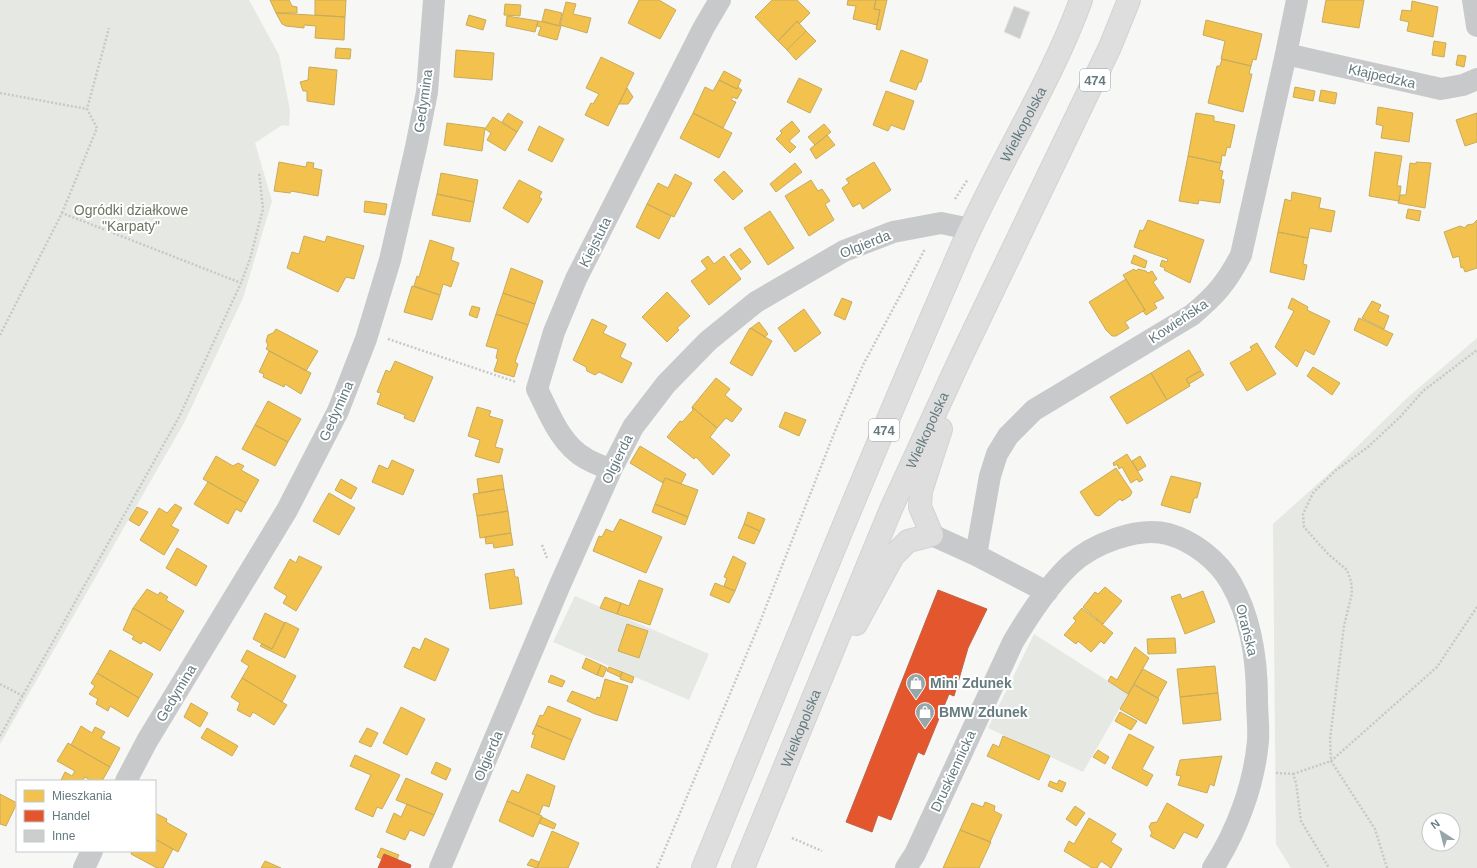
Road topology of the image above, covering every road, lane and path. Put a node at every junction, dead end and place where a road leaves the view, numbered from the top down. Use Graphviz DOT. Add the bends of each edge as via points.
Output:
graph roads {
  1 [pos="434,0"];
  2 [pos="720,0"];
  3 [pos="1081,0"];
  4 [pos="1129,0"];
  5 [pos="1297,0"];
  6 [pos="1473,0"];
  7 [pos="1477,26"];
  8 [pos="109,28"];
  9 [pos="1286,54"];
  10 [pos="1477,79"];
  11 [pos="0,93"];
  12 [pos="87,108"];
  13 [pos="259,172"];
  14 [pos="62,213"];
  15 [pos="970,229"];
  16 [pos="927,247"];
  17 [pos="241,283"];
  18 [pos="0,335"];
  19 [pos="366,339"];
  20 [pos="1477,350"];
  21 [pos="960,359"];
  22 [pos="537,389"];
  23 [pos="611,470"];
  24 [pos="932,535"];
  25 [pos="976,555"];
  26 [pos="1047,592"];
  27 [pos="1477,607"];
  28 [pos="0,684"];
  29 [pos="817,688"];
  30 [pos="23,696"];
  31 [pos="0,736"];
  32 [pos="1331,761"];
  33 [pos="1252,772"];
  34 [pos="1292,774"];
  35 [pos="127,780"];
  36 [pos="792,838"];
  37 [pos="822,851"];
  38 [pos="92,852"];
  39 [pos="84,868"];
  40 [pos="440,868"];
  41 [pos="657,868"];
  42 [pos="703,868"];
  43 [pos="743,868"];
  44 [pos="906,868"];
  45 [pos="1213,868"];
  46 [pos="1329,868"];
  47 [pos="1387,868"];
  1 -- 19 [label="street, Gedymina" via="427,92 416,147 390,260"];
  2 -- 22 [label="street, Kiejstuta" via="576,279 554,332"];
  3 -- 15 [label="main road, Wielkopolska / 474" via="1067,37"];
  4 -- 21 [label="main road, Wielkopolska / 474" via="1110,48"];
  5 -- 9 [label="street, Kowieńska"];
  6 -- 7 [label="street"];
  8 -- 12 [label="path"];
  9 -- 10 [label="street, Kłajpedzka" via="1441,89"];
  9 -- 25 [label="street, Kowieńska" via="1241,255 1229,278 1214,298 1192,315 1034,410 1008,436 997,454 990,476"];
  11 -- 12 [label="path"];
  12 -- 14 [label="path" via="98,128"];
  13 -- 17 [label="path" via="263,209"];
  14 -- 17 [label="path"];
  14 -- 18 [label="path"];
  15 -- 23 [label="street, Olgierda" via="941,223 893,232 844,251 756,302 708,342 666,384 633,427"];
  15 -- 42 [label="main road, Wielkopolska / 474" via="920,342"];
  16 -- 41 [label="path" via="863,365 758,627"];
  17 -- 30 [label="path" via="179,418"];
  19 -- 22 [label="path" via="384,338"];
  19 -- 35 [label="street, Gedymina" via="338,412 287,510 147,741"];
  20 -- 32 [label="path" via="1423,391 1368,447 1335,472 1313,493 1303,514 1304,527 1328,554 1347,570 1351,582 1352,593 1344,626 1330,739"];
  21 -- 24 [label="main road" via="921,491 920,507"];
  21 -- 29 [label="main road, Wielkopolska / 474" via="891,509"];
  22 -- 23 [label="street" via="562,436 572,449 584,458"];
  23 -- 40 [label="street, Olgierda"];
  24 -- 25 [label="street"];
  24 -- 29 [label="main road" via="908,541 893,556 865,610"];
  25 -- 26 [label="street"];
  26 -- 33 [label="street, Orańska" via="1070,565 1091,549 1112,540 1149,532 1168,534 1188,542 1213,559 1230,581 1243,607 1253,644 1257,680 1258,741"];
  26 -- 44 [label="street, Druskiennicka" via="1013,642 915,854"];
  27 -- 32 [label="path" via="1437,667"];
  28 -- 30 [label="path"];
  29 -- 43 [label="main road, Wielkopolska / 474"];
  30 -- 31 [label="path"];
  32 -- 34 [label="path"];
  32 -- 47 [label="path" via="1375,829"];
  33 -- 34 [label="path"];
  33 -- 45 [label="street, Orańska" via="1240,814 1226,848"];
  34 -- 46 [label="path" via="1296,783 1302,821"];
  36 -- 37 [label="path"];
  38 -- 39 [label="street"];
}
